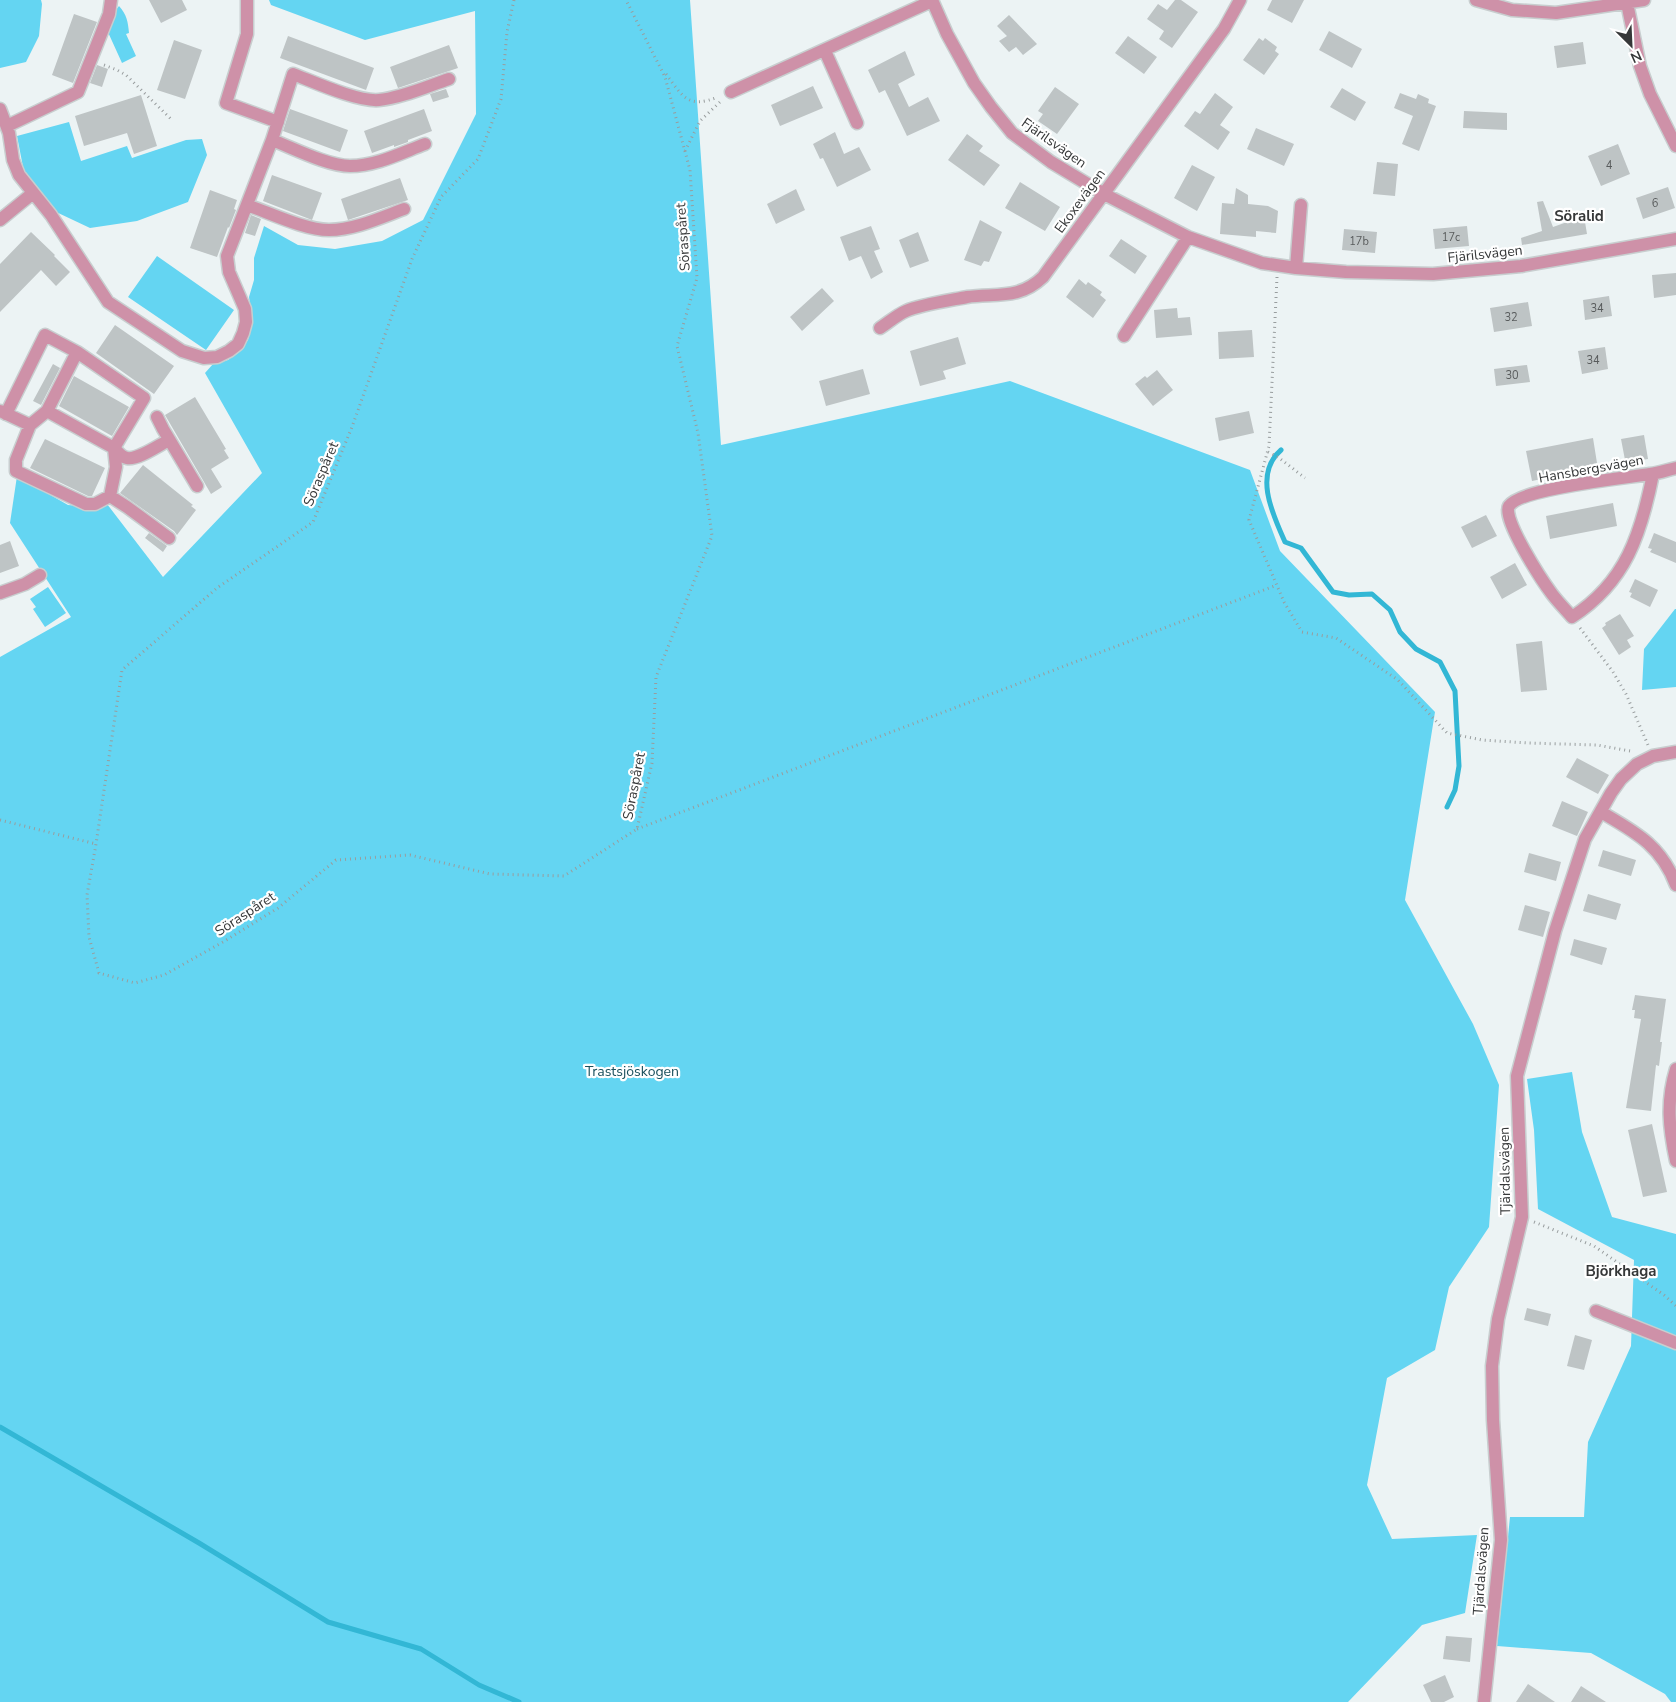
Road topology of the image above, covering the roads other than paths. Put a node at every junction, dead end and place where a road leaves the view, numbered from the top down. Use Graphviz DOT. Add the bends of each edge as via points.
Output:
graph roads {
  1 [pos="111,0"];
  2 [pos="247,0"];
  3 [pos="932,0"];
  4 [pos="1240,0"];
  5 [pos="1476,0"];
  6 [pos="1644,0"];
  7 [pos="1627,3"];
  8 [pos="825,51"];
  9 [pos="449,79"];
  10 [pos="731,92"];
  11 [pos="0,109"];
  12 [pos="278,122"];
  13 [pos="857,123"];
  14 [pos="6,126"];
  15 [pos="272,140"];
  16 [pos="426,144"];
  17 [pos="1676,146"];
  18 [pos="33,193"];
  19 [pos="1104,194"];
  20 [pos="247,205"];
  21 [pos="1301,205"];
  22 [pos="404,209"];
  23 [pos="0,220"];
  24 [pos="1188,237"];
  25 [pos="1676,239"];
  26 [pos="1296,268"];
  27 [pos="880,328"];
  28 [pos="1124,336"];
  29 [pos="77,352"];
  30 [pos="46,411"];
  31 [pos="3,412"];
  32 [pos="157,417"];
  33 [pos="30,425"];
  34 [pos="169,440"];
  35 [pos="114,448"];
  36 [pos="1676,468"];
  37 [pos="1653,474"];
  38 [pos="198,486"];
  39 [pos="110,496"];
  40 [pos="169,538"];
  41 [pos="40,575"];
  42 [pos="0,594"];
  43 [pos="1676,752"];
  44 [pos="1601,812"];
  45 [pos="1676,885"];
  46 [pos="1676,1069"];
  47 [pos="1676,1162"];
  48 [pos="1596,1311"];
  49 [pos="1676,1344"];
  50 [pos="1484,1702"];
  1 -- 14 [label="street" via="109,14 78,92"];
  2 -- 12 [label="street" via="247,34 226,103"];
  3 -- 8 [label="street, Fjärilsvägen"];
  3 -- 19 [label="street, Fjärilsvägen" via="974,83 1012,133 1051,162"];
  4 -- 19 [label="street, Ekoxevägen" via="1224,28"];
  5 -- 7 [label="street" via="1512,10 1556,13"];
  6 -- 7 [label="street"];
  7 -- 17 [label="street" via="1640,66"];
  8 -- 10 [label="street, Fjärilsvägen"];
  8 -- 13 [label="street"];
  9 -- 12 [label="street" via="389,99 364,100 293,74"];
  11 -- 14 [label="street"];
  12 -- 15 [label="street"];
  14 -- 18 [label="street" via="19,175"];
  15 -- 16 [label="street" via="349,166 376,162"];
  15 -- 20 [label="street"];
  18 -- 20 [label="street" via="108,302 182,352 204,358 217,357 229,351 244,333 245,310 227,256"];
  18 -- 23 [label="street"];
  19 -- 24 [label="street, Fjärilsvägen"];
  19 -- 27 [label="street, Ekoxevägen" via="1035,285 1012,294 967,297 908,310"];
  20 -- 22 [label="street" via="303,225 329,230 344,229"];
  21 -- 26 [label="street"];
  24 -- 26 [label="street, Fjärilsvägen" via="1262,263"];
  24 -- 28 [label="street"];
  25 -- 26 [label="street, Fjärilsvägen" via="1521,266 1433,274"];
  29 -- 30 [label="street"];
  29 -- 31 [label="street" via="45,335"];
  29 -- 35 [label="street" via="144,398"];
  30 -- 33 [label="street"];
  30 -- 35 [label="street"];
  31 -- 33 [label="street"];
  32 -- 34 [label="street"];
  33 -- 39 [label="street" via="16,460 16,471 86,504 95,504"];
  34 -- 35 [label="street" via="129,459"];
  34 -- 38 [label="street"];
  35 -- 39 [label="street" via="116,468"];
  36 -- 37 [label="street, Hansbergsvägen"];
  37 -- 37 [label="street, Hansbergsvägen" via="1637,537 1622,566 1590,606 1572,617 1551,593 1516,535 1506,513 1508,507 1537,493"];
  39 -- 40 [label="street"];
  41 -- 42 [label="street"];
  43 -- 44 [label="street, Tjärdalsvägen" via="1653,756 1637,764 1621,780"];
  44 -- 45 [label="street" via="1647,841 1669,867"];
  44 -- 50 [label="street, Tjärdalsvägen" via="1585,839 1555,931 1517,1076 1522,1217 1498,1319 1492,1366 1501,1540"];
  46 -- 47 [label="street" via="1669,1099"];
  48 -- 49 [label="street"];
}
